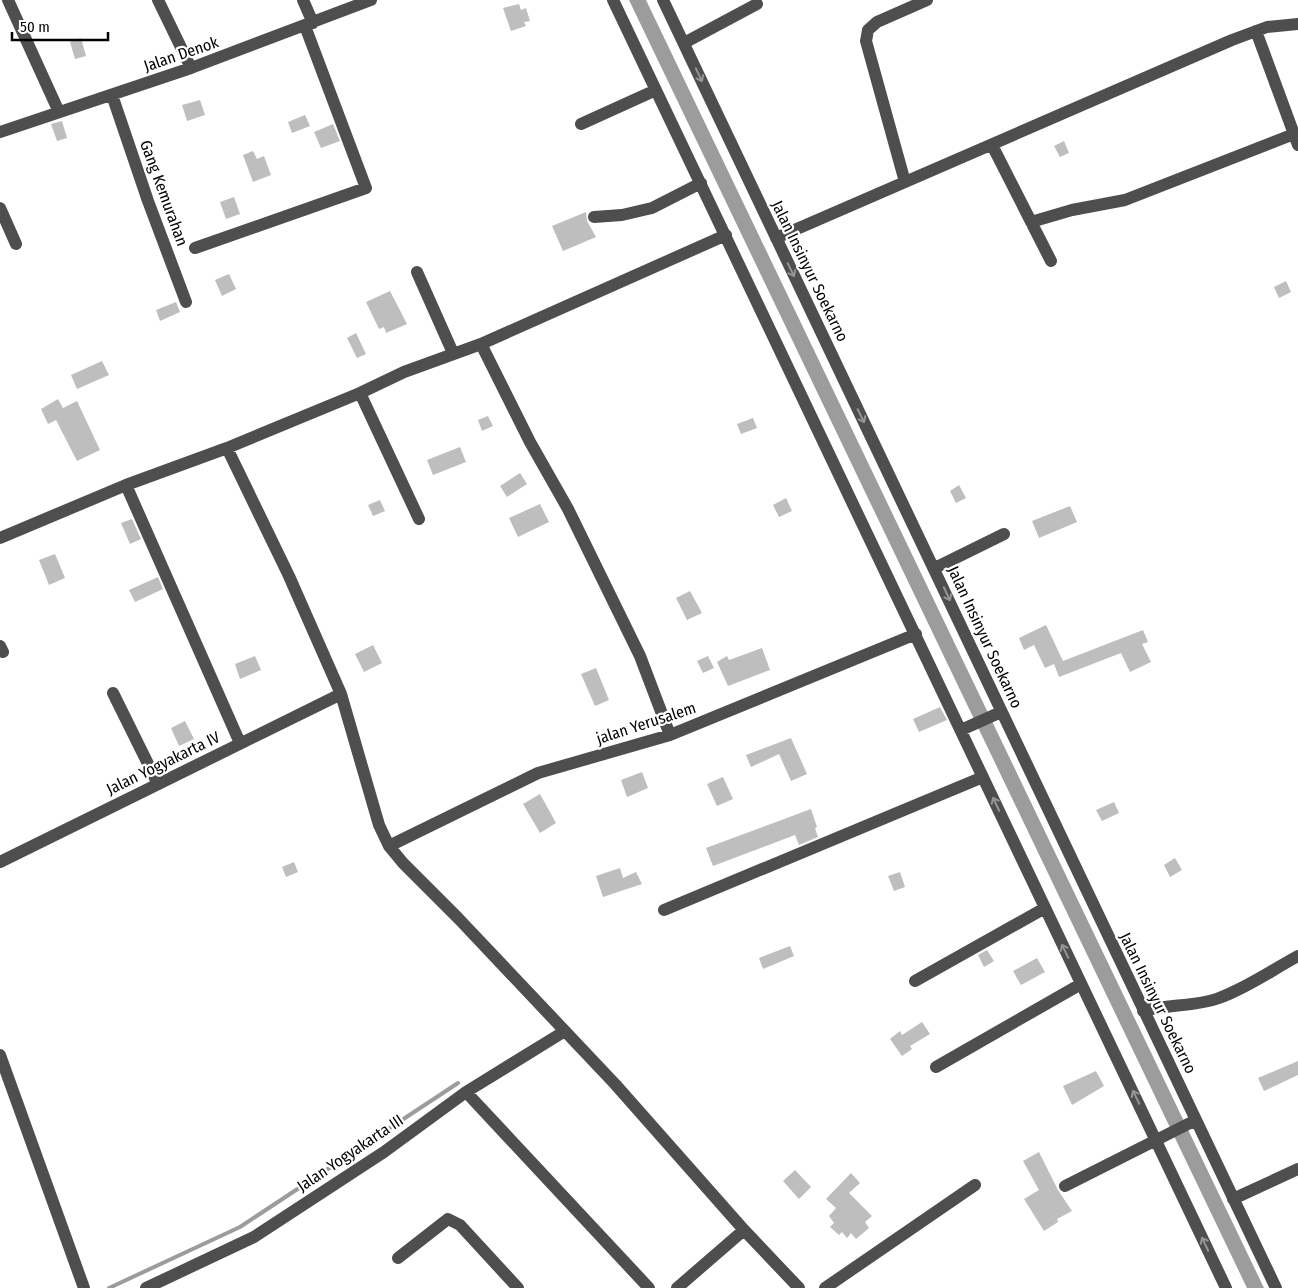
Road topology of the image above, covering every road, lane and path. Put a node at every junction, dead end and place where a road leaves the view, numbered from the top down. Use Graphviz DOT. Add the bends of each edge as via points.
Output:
graph roads {
  1 [pos="8,0"];
  2 [pos="158,0"];
  3 [pos="303,0"];
  4 [pos="371,0"];
  5 [pos="613,0"];
  6 [pos="663,0"];
  7 [pos="927,0"];
  8 [pos="757,4"];
  9 [pos="1298,24"];
  10 [pos="309,25"];
  11 [pos="1256,31"];
  12 [pos="684,42"];
  13 [pos="191,68"];
  14 [pos="656,90"];
  15 [pos="112,95"];
  16 [pos="58,112"];
  17 [pos="581,124"];
  18 [pos="0,132"];
  19 [pos="1296,140"];
  20 [pos="992,145"];
  21 [pos="906,182"];
  22 [pos="701,183"];
  23 [pos="0,208"];
  24 [pos="594,217"];
  25 [pos="1031,222"];
  26 [pos="726,236"];
  27 [pos="776,238"];
  28 [pos="16,244"];
  29 [pos="195,248"];
  30 [pos="1051,261"];
  31 [pos="417,272"];
  32 [pos="186,302"];
  33 [pos="481,344"];
  34 [pos="453,353"];
  35 [pos="360,394"];
  36 [pos="228,448"];
  37 [pos="126,485"];
  38 [pos="419,519"];
  39 [pos="1004,534"];
  40 [pos="0,538"];
  41 [pos="935,568"];
  42 [pos="916,634"];
  43 [pos="112,693"];
  44 [pos="341,694"];
  45 [pos="1001,712"];
  46 [pos="961,730"];
  47 [pos="670,735"];
  48 [pos="240,743"];
  49 [pos="983,777"];
  50 [pos="158,784"];
  51 [pos="389,846"];
  52 [pos="0,862"];
  53 [pos="1045,908"];
  54 [pos="664,910"];
  55 [pos="1298,956"];
  56 [pos="915,981"];
  57 [pos="1081,984"];
  58 [pos="1143,1011"];
  59 [pos="565,1031"];
  60 [pos="0,1055"];
  61 [pos="936,1067"];
  62 [pos="466,1092"];
  63 [pos="1191,1122"];
  64 [pos="1156,1139"];
  65 [pos="1298,1170"];
  66 [pos="975,1185"];
  67 [pos="1065,1186"];
  68 [pos="1233,1199"];
  69 [pos="744,1230"];
  70 [pos="398,1258"];
  71 [pos="84,1288"];
  72 [pos="146,1288"];
  73 [pos="518,1288"];
  74 [pos="649,1288"];
  75 [pos="676,1288"];
  76 [pos="799,1288"];
  77 [pos="824,1288"];
  78 [pos="1226,1288"];
  79 [pos="1276,1288"];
  1 -- 16 [label="street"];
  2 -- 13 [label="street"];
  3 -- 10 [label="street"];
  4 -- 10 [label="street, Jalan Denok"];
  5 -- 14 [label="street"];
  6 -- 12 [label="street, Jalan Insinyur Soekarno"];
  7 -- 21 [label="street" via="877,22 866,37"];
  8 -- 12 [label="street"];
  9 -- 11 [label="street" via="1272,25"];
  10 -- 13 [label="street, Jalan Denok"];
  10 -- 29 [label="street" via="366,188"];
  11 -- 19 [label="street"];
  11 -- 20 [label="street"];
  12 -- 27 [label="street, Jalan Insinyur Soekarno, one-way"];
  13 -- 15 [label="street, Jalan Denok"];
  14 -- 17 [label="street"];
  14 -- 22 [label="street"];
  15 -- 16 [label="street, Jalan Denok"];
  15 -- 32 [label="street, Gang Kemurahan"];
  16 -- 18 [label="street, Jalan Denok"];
  19 -- 25 [label="street" via="1125,200"];
  20 -- 21 [label="street"];
  20 -- 25 [label="street"];
  21 -- 27 [label="street"];
  22 -- 24 [label="street" via="652,208"];
  22 -- 26 [label="street"];
  23 -- 28 [label="street"];
  25 -- 30 [label="street"];
  26 -- 33 [label="street"];
  26 -- 42 [label="street"];
  27 -- 41 [label="street, Jalan Insinyur Soekarno, one-way"];
  31 -- 34 [label="street"];
  33 -- 34 [label="street"];
  33 -- 47 [label="street" via="568,509 640,656"];
  34 -- 35 [label="street"];
  35 -- 36 [label="street"];
  35 -- 38 [label="street"];
  36 -- 37 [label="street"];
  36 -- 44 [label="street"];
  37 -- 40 [label="street"];
  37 -- 48 [label="street"];
  39 -- 41 [label="street"];
  41 -- 45 [label="street, Jalan Insinyur Soekarno, one-way"];
  42 -- 46 [label="street"];
  42 -- 47 [label="street, jalan Yerusalem"];
  43 -- 50 [label="street"];
  44 -- 48 [label="street, Jalan Yogyakarta IV"];
  44 -- 51 [label="street" via="377,817"];
  45 -- 46 [label="street"];
  45 -- 58 [label="street, Jalan Insinyur Soekarno"];
  46 -- 49 [label="street"];
  47 -- 51 [label="street, jalan Yerusalem" via="538,773"];
  48 -- 50 [label="street, Jalan Yogyakarta IV"];
  53 -- 49 [label="street, one-way"];
  49 -- 54 [label="street"];
  50 -- 52 [label="street, Jalan Yogyakarta IV"];
  51 -- 59 [label="street"];
  53 -- 56 [label="street"];
  57 -- 53 [label="street, one-way"];
  55 -- 58 [label="street" via="1218,998"];
  57 -- 61 [label="street"];
  64 -- 57 [label="street, one-way"];
  58 -- 63 [label="street, Jalan Insinyur Soekarno"];
  59 -- 62 [label="street, Jalan Yogyakarta III"];
  59 -- 69 [label="street"];
  60 -- 71 [label="street"];
  62 -- 72 [label="street, Jalan Yogyakarta III" via="384,1152 254,1237"];
  62 -- 74 [label="street"];
  63 -- 64 [label="street"];
  63 -- 68 [label="street, Jalan Insinyur Soekarno"];
  64 -- 67 [label="street"];
  78 -- 64 [label="street, one-way"];
  65 -- 68 [label="street"];
  66 -- 77 [label="street"];
  68 -- 79 [label="street, Jalan Insinyur Soekarno"];
  69 -- 75 [label="street"];
  69 -- 76 [label="street"];
  70 -- 73 [label="street" via="448,1219 460,1225"];
}
